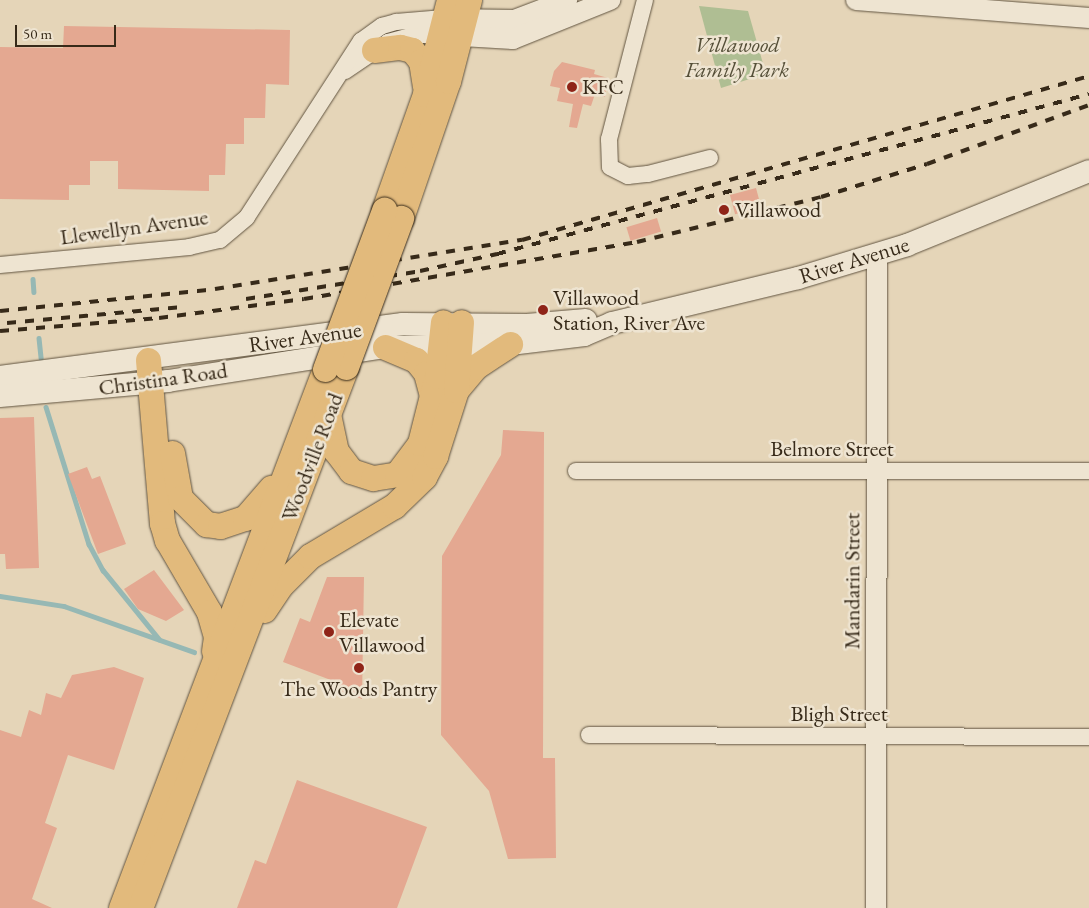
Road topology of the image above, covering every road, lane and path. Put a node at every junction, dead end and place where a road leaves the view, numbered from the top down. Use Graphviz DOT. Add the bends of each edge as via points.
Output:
graph roads {
  1 [pos="567,0"];
  2 [pos="610,0"];
  3 [pos="645,0"];
  4 [pos="856,0"];
  5 [pos="455,18"];
  6 [pos="1089,18"];
  7 [pos="374,50"];
  8 [pos="339,76"];
  9 [pos="425,94"];
  10 [pos="710,158"];
  11 [pos="1089,171"];
  12 [pos="392,214"];
  13 [pos="877,254"];
  14 [pos="0,266"];
  15 [pos="612,323"];
  16 [pos="451,332"];
  17 [pos="510,344"];
  18 [pos="385,347"];
  19 [pos="336,368"];
  20 [pos="158,371"];
  21 [pos="0,377"];
  22 [pos="456,390"];
  23 [pos="0,396"];
  24 [pos="432,396"];
  25 [pos="328,414"];
  26 [pos="290,460"];
  27 [pos="1089,470"];
  28 [pos="576,471"];
  29 [pos="876,472"];
  30 [pos="224,662"];
  31 [pos="589,735"];
  32 [pos="876,736"];
  33 [pos="1089,736"];
  34 [pos="121,908"];
  35 [pos="140,908"];
  36 [pos="876,908"];
  1 -- 5 [label="street" via="514,20"];
  2 -- 5 [label="street" via="514,39"];
  3 -- 10 [label="street" via="609,139 610,167 628,176"];
  4 -- 6 [label="street"];
  5 -- 7 [label="street, Llewellyn Avenue"];
  5 -- 8 [label="street, Llewellyn Avenue" via="382,26 352,50"];
  5 -- 9 [label="main road, Woodville Road"];
  5 -- 12 [label="main road, Woodville Road"];
  7 -- 8 [label="street, Llewellyn Avenue"];
  7 -- 9 [label="main road" via="400,47 412,50 423,67"];
  8 -- 14 [label="street, Llewellyn Avenue" via="247,216 220,240 189,247"];
  9 -- 12 [label="main road, Woodville Road"];
  11 -- 13 [label="main road, River Avenue"];
  12 -- 19 [label="main road, Woodville Road, bridge"];
  13 -- 15 [label="main road, River Avenue"];
  13 -- 29 [label="street, Mandarin Street"];
  15 -- 16 [label="main road, River Avenue"];
  15 -- 17 [label="main road, River Avenue" via="584,336"];
  16 -- 17 [label="main road, River Avenue"];
  16 -- 18 [label="main road, River Avenue"];
  16 -- 20 [label="main road, River Avenue" via="383,326"];
  16 -- 22 [label="main road"];
  16 -- 24 [label="main road"];
  17 -- 22 [label="main road" via="475,367"];
  18 -- 20 [label="main road, Christina Road"];
  18 -- 24 [label="main road" via="416,360 426,373"];
  19 -- 25 [label="main road, Woodville Road"];
  19 -- 26 [label="main road, Woodville Road"];
  20 -- 21 [label="main road, River Avenue"];
  20 -- 23 [label="main road, Christina Road"];
  20 -- 26 [label="main road" via="176,486 180,498 196,518 220,526 245,518 266,496"];
  20 -- 30 [label="main road" via="162,523 167,540 209,612"];
  22 -- 30 [label="main road" via="435,456 424,476 394,506 296,568"];
  24 -- 25 [label="main road" via="415,454 397,474 385,478 362,476 342,462"];
  25 -- 30 [label="main road, Woodville Road"];
  26 -- 30 [label="main road, Woodville Road"];
  27 -- 29 [label="street, Belmore Street"];
  28 -- 29 [label="street, Belmore Street"];
  29 -- 32 [label="street, Mandarin Street"];
  30 -- 34 [label="main road, Woodville Road"];
  30 -- 35 [label="main road, Woodville Road"];
  31 -- 32 [label="street, Bligh Street"];
  32 -- 33 [label="street, Bligh Street"];
  32 -- 36 [label="street, Mandarin Street"];
}
